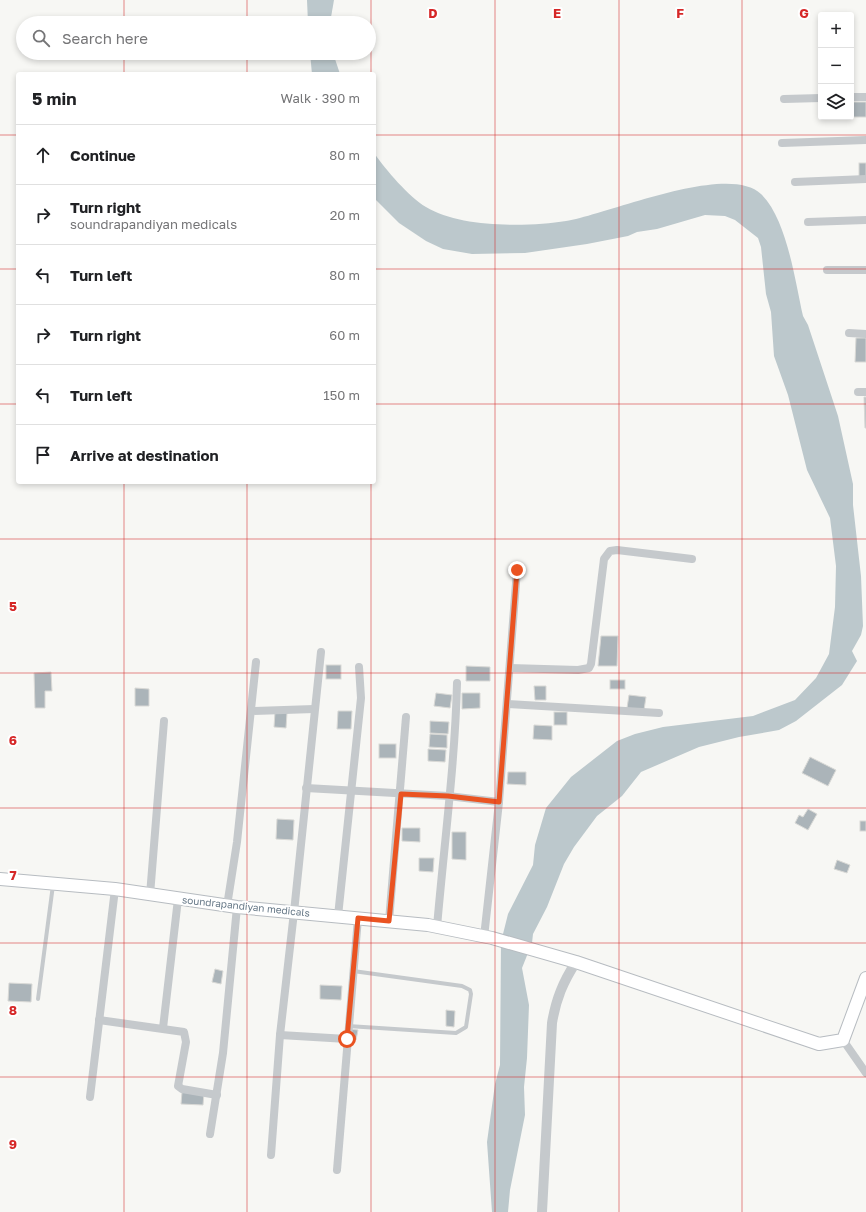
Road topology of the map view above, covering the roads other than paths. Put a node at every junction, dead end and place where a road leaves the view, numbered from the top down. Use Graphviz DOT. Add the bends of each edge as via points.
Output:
graph roads {
  1 [pos="854,97"];
  2 [pos="866,97"];
  3 [pos="818,98"];
  4 [pos="784,99"];
  5 [pos="866,140"];
  6 [pos="782,143"];
  7 [pos="866,179"];
  8 [pos="795,182"];
  9 [pos="866,220"];
  10 [pos="808,222"];
  11 [pos="827,270"];
  12 [pos="866,270"];
  13 [pos="849,333"];
  14 [pos="866,334"];
  15 [pos="692,559"];
  16 [pos="517,570"];
  17 [pos="321,652"];
  18 [pos="256,662"];
  19 [pos="359,667"];
  20 [pos="510,668"];
  21 [pos="458,683"];
  22 [pos="507,704"];
  23 [pos="314,709"];
  24 [pos="252,711"];
  25 [pos="659,713"];
  26 [pos="406,717"];
  27 [pos="164,720"];
  28 [pos="306,788"];
  29 [pos="351,791"];
  30 [pos="401,794"];
  31 [pos="448,796"];
  32 [pos="499,802"];
  33 [pos="0,879"];
  34 [pos="53,884"];
  35 [pos="115,890"];
  36 [pos="150,895"];
  37 [pos="178,899"];
  38 [pos="232,907"];
  39 [pos="294,912"];
  40 [pos="338,916"];
  41 [pos="358,918"];
  42 [pos="389,921"];
  43 [pos="437,927"];
  44 [pos="488,937"];
  45 [pos="576,962"];
  46 [pos="353,971"];
  47 [pos="866,978"];
  48 [pos="38,1000"];
  49 [pos="99,1020"];
  50 [pos="348,1026"];
  51 [pos="163,1028"];
  52 [pos="280,1035"];
  53 [pos="347,1039"];
  54 [pos="843,1040"];
  55 [pos="866,1073"];
  56 [pos="217,1095"];
  57 [pos="90,1097"];
  58 [pos="210,1134"];
  59 [pos="271,1155"];
  60 [pos="337,1170"];
  61 [pos="542,1212"];
  1 -- 2 [label="street"];
  3 -- 4 [label="street"];
  5 -- 6 [label="street"];
  7 -- 8 [label="street"];
  9 -- 10 [label="street"];
  11 -- 12 [label="street"];
  13 -- 14 [label="street"];
  15 -- 20 [label="street" via="610,551 604,559 589,668"];
  16 -- 20 [label="street"];
  17 -- 23 [label="street"];
  18 -- 24 [label="street"];
  19 -- 29 [label="street" via="360,698"];
  20 -- 22 [label="street"];
  21 -- 31 [label="street" via="456,742"];
  22 -- 25 [label="street"];
  22 -- 32 [label="street"];
  23 -- 24 [label="street"];
  23 -- 28 [label="street"];
  24 -- 38 [label="street"];
  26 -- 30 [label="street"];
  27 -- 36 [label="street"];
  28 -- 29 [label="street"];
  28 -- 39 [label="street"];
  29 -- 30 [label="street"];
  29 -- 40 [label="street"];
  30 -- 31 [label="street"];
  30 -- 42 [label="street"];
  31 -- 32 [label="street"];
  31 -- 43 [label="street"];
  32 -- 44 [label="street"];
  33 -- 34 [label="main road, soundrapandiyan medicals"];
  34 -- 35 [label="main road, soundrapandiyan medicals"];
  34 -- 48 [label="lane"];
  35 -- 36 [label="main road, soundrapandiyan medicals"];
  35 -- 49 [label="street"];
  36 -- 37 [label="main road, soundrapandiyan medicals"];
  37 -- 38 [label="main road, soundrapandiyan medicals"];
  37 -- 51 [label="street"];
  38 -- 39 [label="main road, soundrapandiyan medicals"];
  38 -- 56 [label="street" via="223,1053"];
  39 -- 40 [label="main road, soundrapandiyan medicals"];
  39 -- 52 [label="street"];
  40 -- 41 [label="main road, soundrapandiyan medicals"];
  41 -- 42 [label="main road, soundrapandiyan medicals"];
  41 -- 46 [label="street"];
  42 -- 43 [label="main road, soundrapandiyan medicals"];
  43 -- 44 [label="main road, soundrapandiyan medicals"];
  44 -- 45 [label="main road, soundrapandiyan medicals"];
  45 -- 54 [label="main road, soundrapandiyan medicals" via="819,1044"];
  45 -- 61 [label="street" via="561,987 552,1023"];
  46 -- 50 [label="street"];
  46 -- 50 [label="lane" via="462,986 470,990 471,994 466,1027 456,1033"];
  47 -- 54 [label="main road"];
  49 -- 51 [label="street"];
  49 -- 57 [label="street"];
  50 -- 53 [label="street"];
  51 -- 56 [label="street" via="180,1030 186,1036 178,1086 182,1089"];
  52 -- 53 [label="street"];
  52 -- 59 [label="street"];
  53 -- 60 [label="street"];
  54 -- 55 [label="street"];
  56 -- 58 [label="street"];
}
